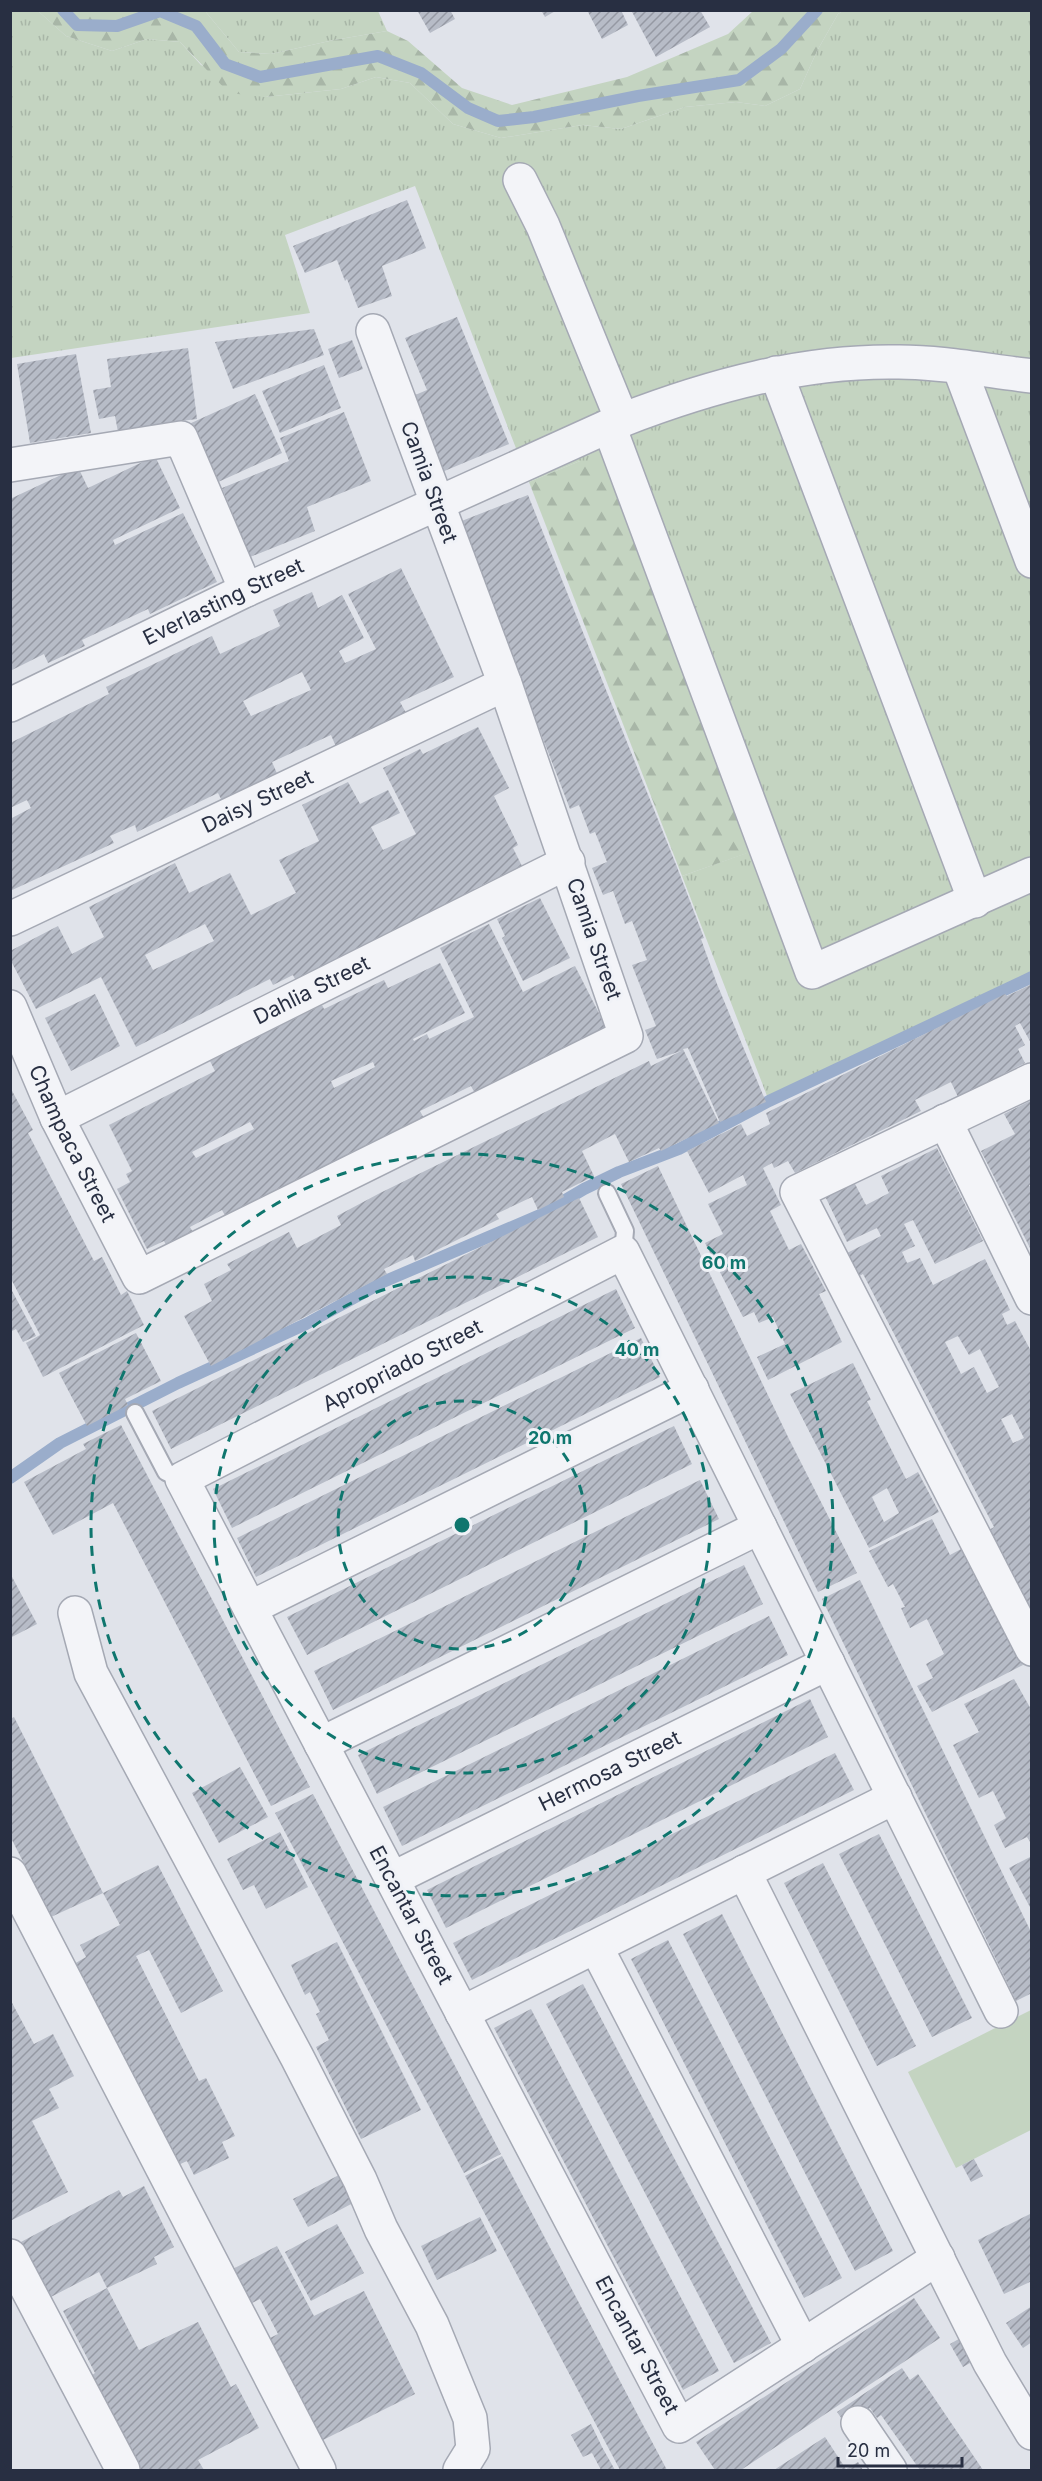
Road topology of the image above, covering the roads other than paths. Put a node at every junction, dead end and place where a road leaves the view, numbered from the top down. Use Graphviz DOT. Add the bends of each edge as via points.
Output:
graph roads {
  1 [pos="520,180"];
  2 [pos="373,331"];
  3 [pos="959,367"];
  4 [pos="776,373"];
  5 [pos="1032,376"];
  6 [pos="616,423"];
  7 [pos="55,459"];
  8 [pos="10,465"];
  9 [pos="10,481"];
  10 [pos="436,502"];
  11 [pos="1032,561"];
  12 [pos="246,590"];
  13 [pos="505,684"];
  14 [pos="10,705"];
  15 [pos="568,862"];
  16 [pos="1032,874"];
  17 [pos="975,901"];
  18 [pos="10,919"];
  19 [pos="10,1007"];
  20 [pos="1032,1080"];
  21 [pos="57,1118"];
  22 [pos="945,1121"];
  23 [pos="606,1193"];
  24 [pos="623,1252"];
  25 [pos="139,1277"];
  26 [pos="1032,1298"];
  27 [pos="692,1389"];
  28 [pos="135,1413"];
  29 [pos="182,1479"];
  30 [pos="760,1527"];
  31 [pos="250,1608"];
  32 [pos="75,1613"];
  33 [pos="1032,1649"];
  34 [pos="828,1663"];
  35 [pos="321,1744"];
  36 [pos="895,1797"];
  37 [pos="744,1872"];
  38 [pos="10,1874"];
  39 [pos="392,1879"];
  40 [pos="596,1947"];
  41 [pos="1001,2011"];
  42 [pos="462,2013"];
  43 [pos="10,2256"];
  44 [pos="938,2258"];
  45 [pos="803,2346"];
  46 [pos="858,2423"];
  47 [pos="1032,2433"];
  48 [pos="123,2470"];
  49 [pos="320,2470"];
  50 [pos="460,2470"];
  51 [pos="890,2470"];
  1 -- 6 [label="street" via="543,226"];
  2 -- 10 [label="street, Camia Street"];
  3 -- 4 [label="street, Everlasting Street" via="899,362 830,365"];
  3 -- 5 [label="street, Everlasting Street"];
  3 -- 11 [label="street"];
  4 -- 6 [label="street, Everlasting Street" via="663,404"];
  4 -- 17 [label="street"];
  6 -- 10 [label="street, Everlasting Street"];
  6 -- 17 [label="street" via="812,972"];
  7 -- 8 [label="street"];
  7 -- 9 [label="street"];
  7 -- 12 [label="street" via="181,438"];
  10 -- 12 [label="street, Everlasting Street"];
  10 -- 13 [label="street, Camia Street"];
  12 -- 14 [label="street, Everlasting Street"];
  13 -- 15 [label="street, Camia Street"];
  13 -- 18 [label="street, Daisy Street"];
  15 -- 21 [label="street, Dahlia Street"];
  15 -- 25 [label="street, Camia Street" via="626,1036"];
  16 -- 17 [label="street"];
  19 -- 21 [label="street, Champaca Street"];
  20 -- 22 [label="street"];
  21 -- 25 [label="street, Champaca Street"];
  22 -- 26 [label="street"];
  22 -- 33 [label="street" via="797,1192"];
  23 -- 24 [label="lane" via="625,1231"];
  24 -- 27 [label="street"];
  24 -- 29 [label="street, Apropriado Street"];
  27 -- 30 [label="street"];
  27 -- 31 [label="street"];
  28 -- 29 [label="lane, Encantar Street" via="166,1472"];
  29 -- 31 [label="street, Encantar Street"];
  30 -- 34 [label="street"];
  30 -- 35 [label="street"];
  31 -- 35 [label="street, Encantar Street"];
  32 -- 50 [label="street" via="91,1673 297,2057 432,2325 470,2418 473,2449"];
  34 -- 36 [label="street"];
  34 -- 39 [label="street, Hermosa Street"];
  35 -- 39 [label="street, Encantar Street"];
  36 -- 37 [label="street"];
  36 -- 41 [label="street"];
  37 -- 40 [label="street"];
  37 -- 44 [label="street"];
  38 -- 49 [label="street"];
  39 -- 42 [label="street, Encantar Street"];
  40 -- 42 [label="street"];
  40 -- 45 [label="street"];
  42 -- 45 [label="street, Encantar Street" via="679,2426"];
  43 -- 48 [label="street"];
  44 -- 45 [label="street"];
  44 -- 47 [label="street" via="990,2363"];
  46 -- 51 [label="street"];
}
